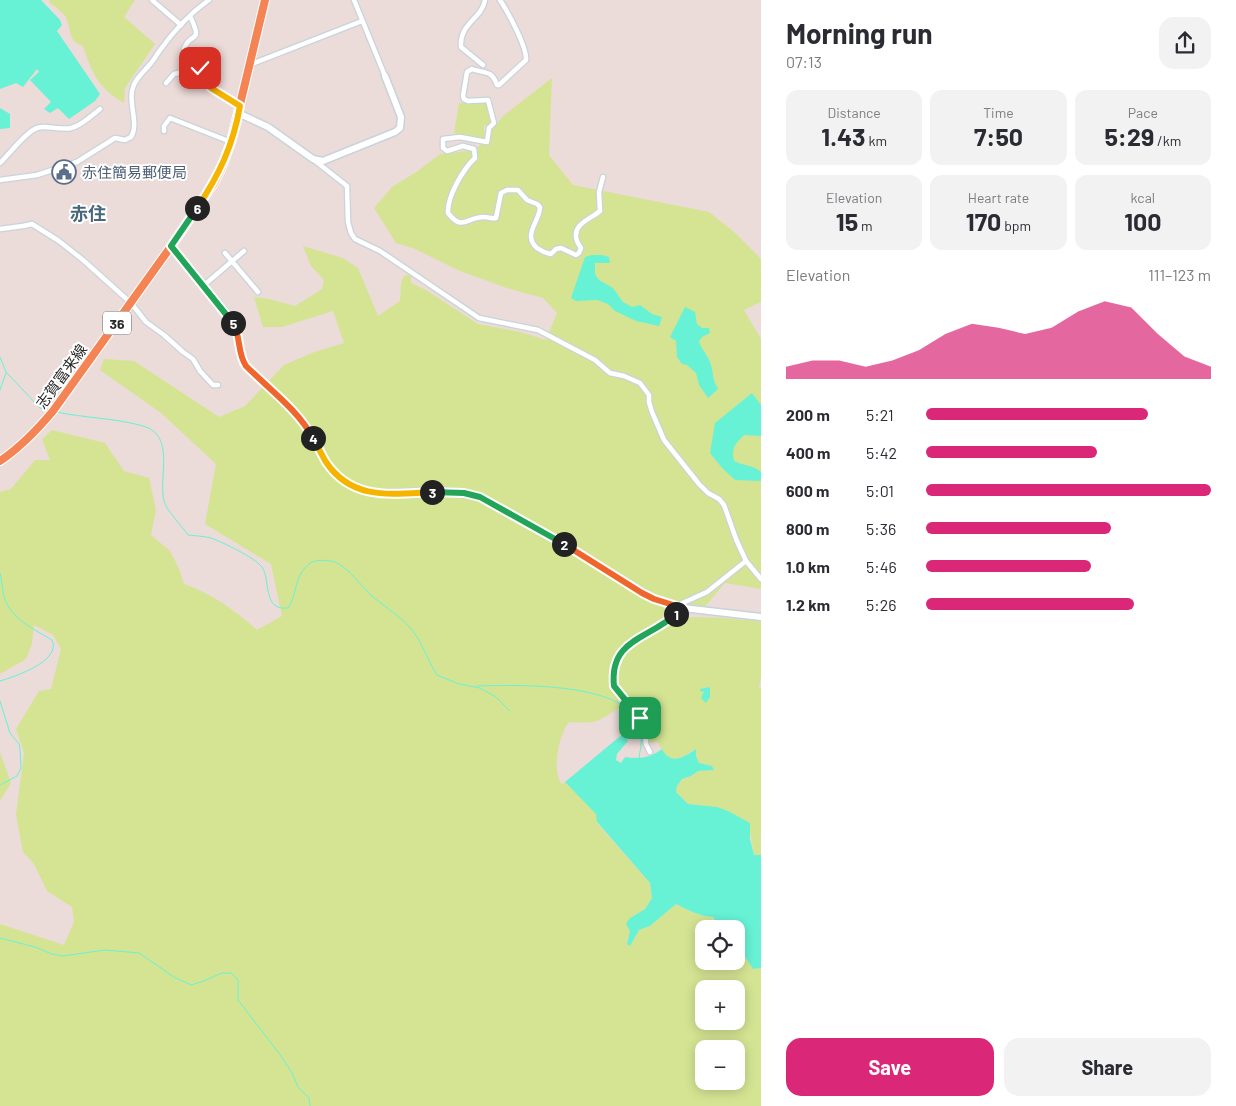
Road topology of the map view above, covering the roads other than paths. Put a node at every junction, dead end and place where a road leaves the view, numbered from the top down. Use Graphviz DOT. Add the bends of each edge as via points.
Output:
graph roads {
  1 [pos="152,0"];
  2 [pos="209,0"];
  3 [pos="264,0"];
  4 [pos="354,0"];
  5 [pos="485,0"];
  6 [pos="500,0"];
  7 [pos="190,16"];
  8 [pos="362,21"];
  9 [pos="181,25"];
  10 [pos="248,65"];
  11 [pos="483,65"];
  12 [pos="200,68"];
  13 [pos="385,76"];
  14 [pos="166,83"];
  15 [pos="100,109"];
  16 [pos="239,110"];
  17 [pos="164,131"];
  18 [pos="231,142"];
  19 [pos="313,159"];
  20 [pos="0,163"];
  21 [pos="603,177"];
  22 [pos="0,180"];
  23 [pos="0,229"];
  24 [pos="171,246"];
  25 [pos="244,251"];
  26 [pos="226,253"];
  27 [pos="232,261"];
  28 [pos="203,286"];
  29 [pos="258,292"];
  30 [pos="131,303"];
  31 [pos="218,385"];
  32 [pos="0,461"];
  33 [pos="746,561"];
  34 [pos="761,579"];
  35 [pos="674,607"];
  36 [pos="683,608"];
  37 [pos="761,617"];
  38 [pos="650,752"];
  1 -- 9 [label="street"];
  2 -- 7 [label="street"];
  3 -- 10 [label="main road, 志賀富来線 / 36"];
  4 -- 8 [label="street"];
  5 -- 11 [label="street" via="483,7 463,30 460,41 461,47"];
  6 -- 21 [label="street" via="526,60 499,85 490,74 472,69 467,72 464,99 488,100 494,123 489,128 487,142 460,137 442,140 443,148 447,150 463,146 474,149 475,153 447,205 448,213 462,224 484,217 496,218 501,192 518,190 540,207 530,236 534,245 548,254 561,248 576,255 581,248 577,241 579,226 600,211 599,192"];
  7 -- 9 [label="street"];
  7 -- 12 [label="street" via="197,31 184,49"];
  8 -- 10 [label="street"];
  8 -- 13 [label="street"];
  9 -- 22 [label="street" via="133,85 131,100 135,126 131,136 125,140 116,138 77,162 37,175"];
  10 -- 16 [label="main road, 志賀富来線 / 36"];
  12 -- 14 [label="street" via="174,74"];
  12 -- 16 [label="street" via="211,88"];
  13 -- 19 [label="street" via="401,117 402,124 398,130 326,160"];
  15 -- 20 [label="street" via="71,128 41,127 33,130"];
  16 -- 18 [label="main road, 志賀富来線 / 36"];
  16 -- 19 [label="street"];
  17 -- 18 [label="street" via="170,118"];
  18 -- 24 [label="main road, 志賀富来線 / 36" via="214,183"];
  19 -- 33 [label="street" via="347,186 348,222 355,239 380,251 479,318 538,330 595,360 610,373 640,383 649,395 648,402 664,440 699,484 724,505"];
  23 -- 30 [label="street" via="32,224 84,260"];
  24 -- 28 [label="street"];
  24 -- 30 [label="main road, 志賀富来線 / 36"];
  25 -- 27 [label="street"];
  26 -- 27 [label="street"];
  27 -- 28 [label="street"];
  27 -- 29 [label="street"];
  28 -- 35 [label="street" via="235,326 246,366 304,423 326,462 350,485 374,493 446,491 480,497 642,593"];
  30 -- 31 [label="street" via="146,322 193,359 213,385"];
  30 -- 32 [label="main road, 志賀富来線 / 36" via="50,415"];
  33 -- 34 [label="street"];
  33 -- 35 [label="street" via="707,592"];
  35 -- 36 [label="street"];
  36 -- 37 [label="street"];
  36 -- 38 [label="street" via="625,648 615,664 614,686 644,724"];
}
